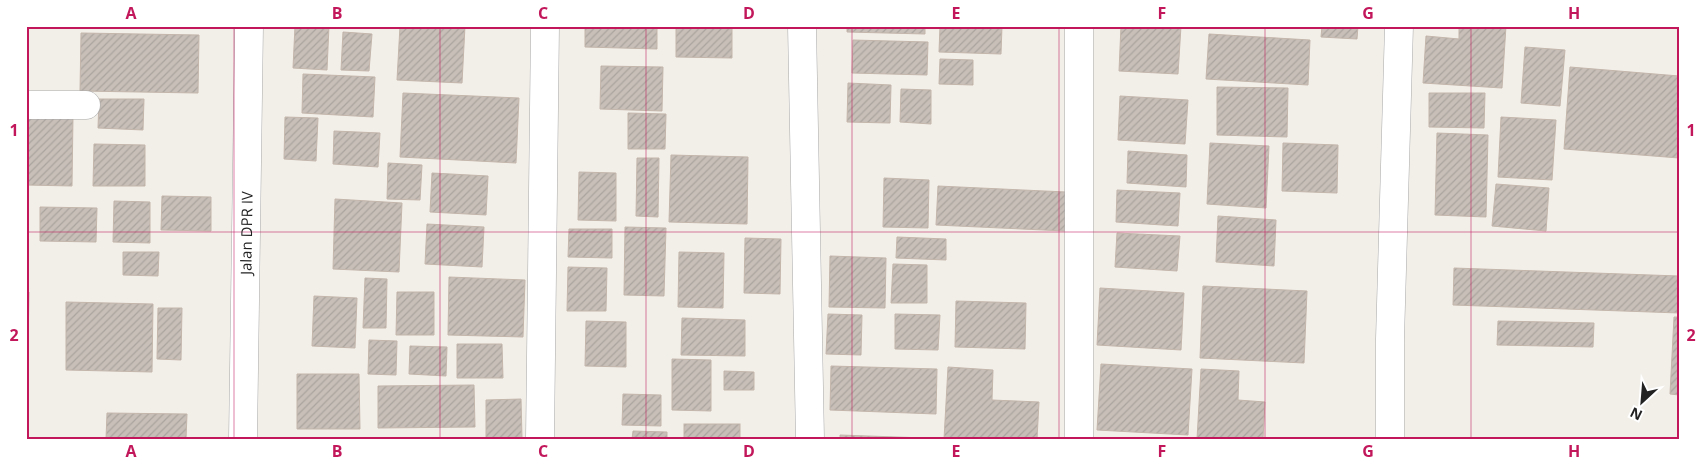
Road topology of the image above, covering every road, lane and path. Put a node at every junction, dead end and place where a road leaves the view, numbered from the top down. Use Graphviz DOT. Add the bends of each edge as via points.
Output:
graph roads {
  1 [pos="250,26"];
  2 [pos="545,26"];
  3 [pos="802,26"];
  4 [pos="1079,26"];
  5 [pos="1399,26"];
  6 [pos="26,105"];
  7 [pos="86,105"];
  8 [pos="243,439"];
  9 [pos="540,439"];
  10 [pos="810,439"];
  11 [pos="1079,439"];
  12 [pos="1390,439"];
  1 -- 8 [label="street, Jalan DPR IV"];
  2 -- 9 [label="street"];
  3 -- 10 [label="street"];
  4 -- 11 [label="street"];
  5 -- 12 [label="street"];
  6 -- 7 [label="street"];
}
